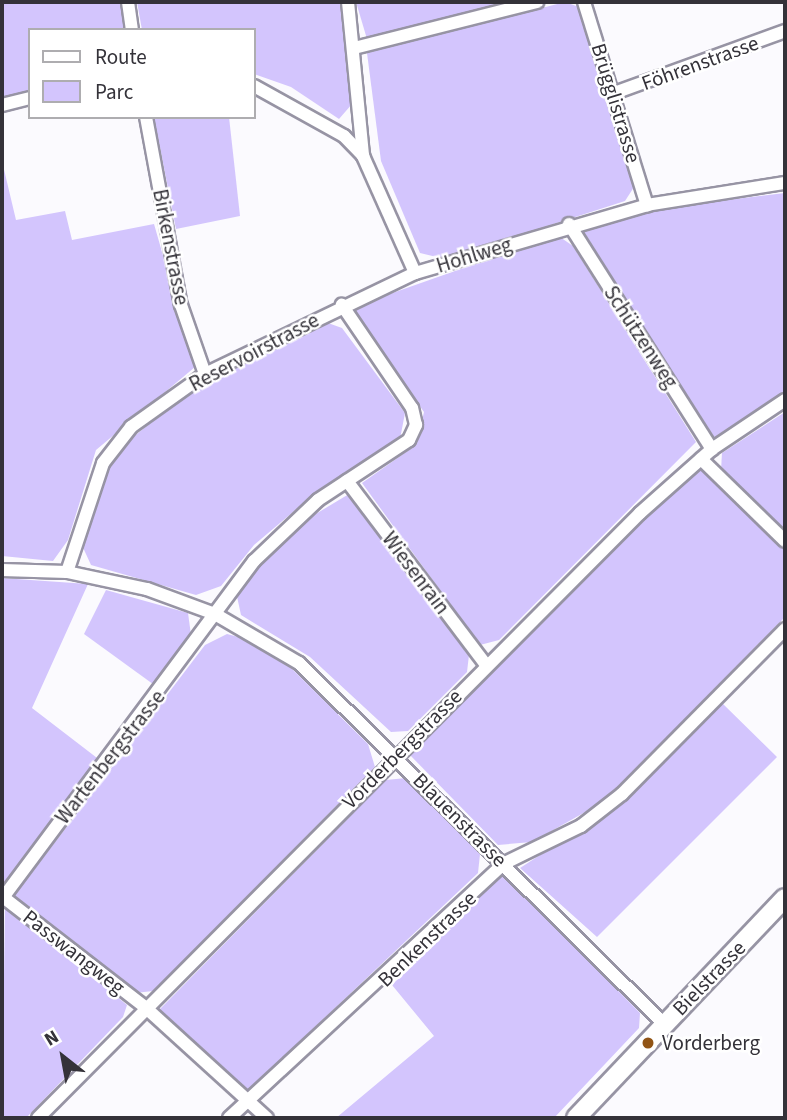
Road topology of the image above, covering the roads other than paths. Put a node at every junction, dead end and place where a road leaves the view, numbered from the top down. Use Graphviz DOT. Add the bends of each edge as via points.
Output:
graph roads {
  1 [pos="128,2"];
  2 [pos="348,2"];
  3 [pos="537,2"];
  4 [pos="584,2"];
  5 [pos="132,28"];
  6 [pos="785,31"];
  7 [pos="354,48"];
  8 [pos="256,87"];
  9 [pos="614,93"];
  10 [pos="28,98"];
  11 [pos="2,105"];
  12 [pos="146,119"];
  13 [pos="363,156"];
  14 [pos="785,183"];
  15 [pos="646,205"];
  16 [pos="569,224"];
  17 [pos="415,273"];
  18 [pos="342,305"];
  19 [pos="205,374"];
  20 [pos="785,400"];
  21 [pos="712,449"];
  22 [pos="701,459"];
  23 [pos="347,481"];
  24 [pos="785,541"];
  25 [pos="2,570"];
  26 [pos="67,572"];
  27 [pos="215,614"];
  28 [pos="785,629"];
  29 [pos="486,666"];
  30 [pos="396,754"];
  31 [pos="503,864"];
  32 [pos="2,898"];
  33 [pos="785,898"];
  34 [pos="145,1007"];
  35 [pos="665,1025"];
  36 [pos="248,1099"];
  37 [pos="37,1118"];
  38 [pos="229,1118"];
  39 [pos="267,1118"];
  40 [pos="576,1118"];
  1 -- 5 [label="street"];
  2 -- 7 [label="street"];
  3 -- 7 [label="street"];
  4 -- 9 [label="street, Brügglistrasse"];
  6 -- 9 [label="street, Föhrenstrasse"];
  7 -- 13 [label="street"];
  8 -- 13 [label="street, Hohlweg" via="344,136"];
  9 -- 15 [label="street, Brügglistrasse"];
  10 -- 11 [label="street"];
  12 -- 19 [label="street, Birkenstrasse" via="181,305"];
  13 -- 17 [label="street, Hohlweg"];
  14 -- 15 [label="street, Hohlweg"];
  15 -- 16 [label="street, Hohlweg"];
  16 -- 17 [label="street, Hohlweg"];
  16 -- 21 [label="street, Schützenweg"];
  17 -- 18 [label="street, Reservoirstrasse"];
  18 -- 19 [label="street, Reservoirstrasse"];
  18 -- 23 [label="street, Wartenbergstrasse" via="412,408 416,425 409,440"];
  19 -- 26 [label="street, Reservoirstrasse" via="131,427 103,463"];
  20 -- 21 [label="street, Vorderbergstrasse"];
  21 -- 22 [label="street, Vorderbergstrasse"];
  22 -- 24 [label="street"];
  22 -- 29 [label="street, Vorderbergstrasse"];
  23 -- 27 [label="street, Wartenbergstrasse" via="254,561"];
  23 -- 29 [label="street, Wiesenrain"];
  25 -- 26 [label="street, Blauenstrasse"];
  26 -- 27 [label="street, Blauenstrasse" via="147,589"];
  27 -- 30 [label="street, Blauenstrasse" via="299,663"];
  27 -- 32 [label="street, Wartenbergstrasse"];
  28 -- 31 [label="street, Benkenstrasse" via="622,794 581,825"];
  29 -- 30 [label="street, Vorderbergstrasse"];
  30 -- 31 [label="street, Blauenstrasse"];
  30 -- 34 [label="street, Vorderbergstrasse"];
  31 -- 35 [label="street, Blauenstrasse"];
  31 -- 36 [label="street, Benkenstrasse" via="312,1048"];
  32 -- 34 [label="street, Passwangweg"];
  33 -- 35 [label="main road, Bielstrasse"];
  34 -- 36 [label="street, Passwangweg"];
  34 -- 37 [label="street, Vorderbergstrasse"];
  35 -- 40 [label="main road, Bielstrasse"];
  36 -- 38 [label="street, Benkenstrasse"];
  36 -- 39 [label="street, Passwangweg"];
}
